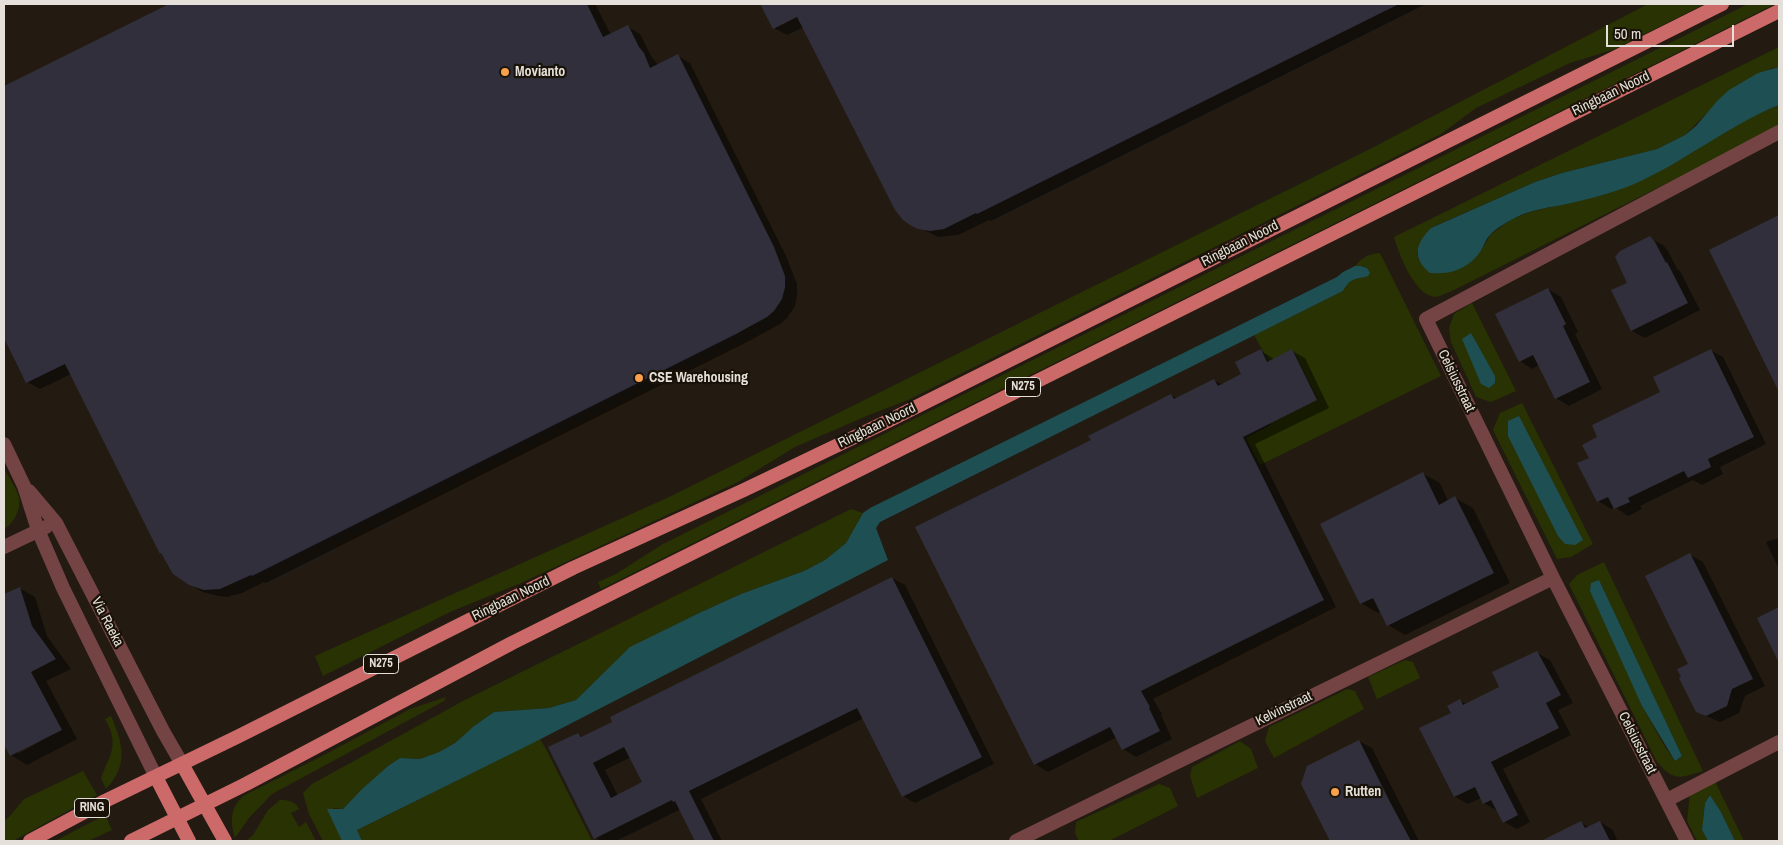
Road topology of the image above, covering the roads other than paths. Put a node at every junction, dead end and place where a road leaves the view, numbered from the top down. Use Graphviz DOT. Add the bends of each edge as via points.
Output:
graph roads {
  1 [pos="1722,4"];
  2 [pos="1779,11"];
  3 [pos="1779,132"];
  4 [pos="4,444"];
  5 [pos="24,486"];
  6 [pos="56,523"];
  7 [pos="38,530"];
  8 [pos="4,547"];
  9 [pos="1553,578"];
  10 [pos="1779,742"];
  11 [pos="182,764"];
  12 [pos="156,777"];
  13 [pos="1666,800"];
  14 [pos="206,805"];
  15 [pos="178,819"];
  16 [pos="30,841"];
  17 [pos="131,841"];
  18 [pos="189,841"];
  19 [pos="225,841"];
  20 [pos="1016,841"];
  21 [pos="1687,841"];
  1 -- 11 [label="main road, Ringbaan Noord / N275" via="888,421 573,568"];
  2 -- 14 [label="main road, Ringbaan Noord / N275" via="512,642"];
  3 -- 9 [label="street, Celsiusstraat" via="1426,319"];
  4 -- 5 [label="street, Via Raeka"];
  5 -- 6 [label="street, Via Raeka"];
  5 -- 7 [label="street, Via Raeka"];
  6 -- 7 [label="street"];
  6 -- 11 [label="street, Via Raeka"];
  7 -- 8 [label="street"];
  7 -- 12 [label="street, Via Raeka"];
  9 -- 13 [label="street, Celsiusstraat"];
  9 -- 20 [label="street, Kelvinstraat"];
  10 -- 13 [label="street"];
  11 -- 12 [label="main road, Ringbaan Noord / RING"];
  11 -- 14 [label="main road"];
  12 -- 15 [label="main road"];
  12 -- 16 [label="main road, Ringbaan Noord / RING"];
  13 -- 21 [label="street, Celsiusstraat"];
  14 -- 15 [label="main road, Ringbaan Noord"];
  14 -- 19 [label="main road"];
  15 -- 17 [label="main road, Ringbaan Noord"];
  15 -- 18 [label="main road"];
}
